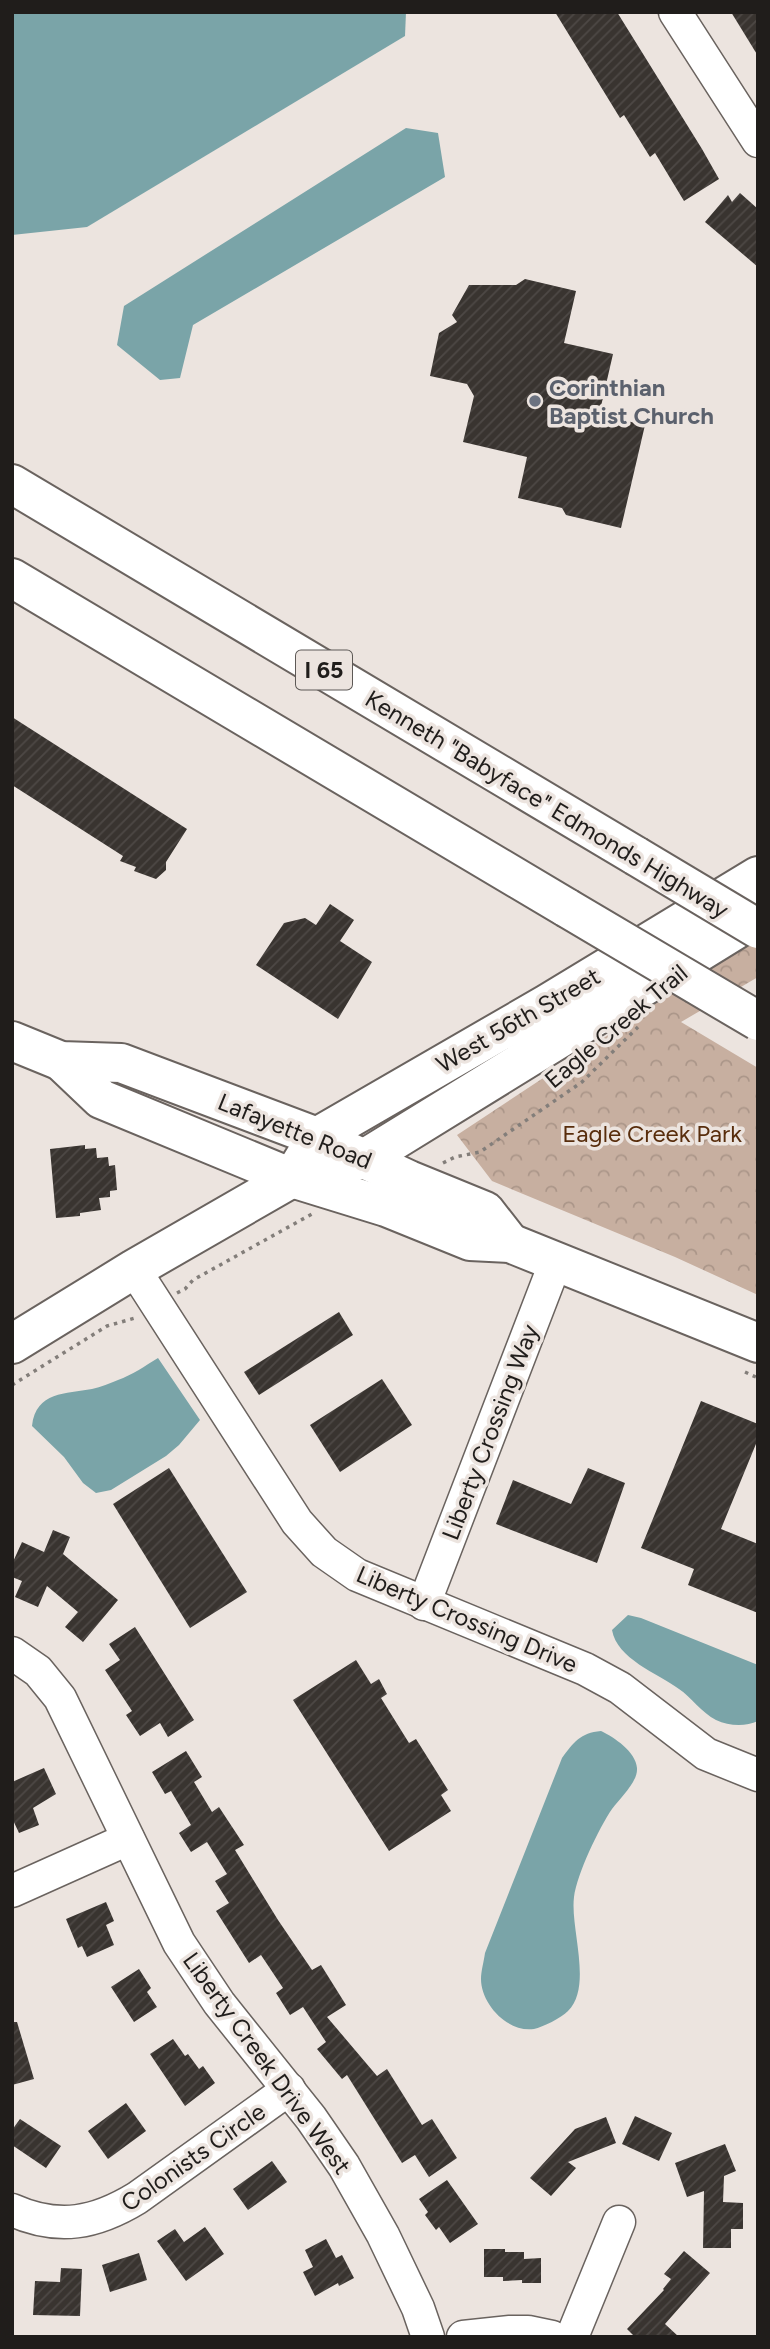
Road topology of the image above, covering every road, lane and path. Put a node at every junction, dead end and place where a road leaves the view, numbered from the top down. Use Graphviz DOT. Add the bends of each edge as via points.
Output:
graph roads {
  1 [pos="675,12"];
  2 [pos="758,141"];
  3 [pos="12,484"];
  4 [pos="12,578"];
  5 [pos="758,876"];
  6 [pos="758,916"];
  7 [pos="758,929"];
  8 [pos="758,1021"];
  9 [pos="645,1022"];
  10 [pos="12,1041"];
  11 [pos="61,1061"];
  12 [pos="317,1137"];
  13 [pos="455,1157"];
  14 [pos="364,1159"];
  15 [pos="292,1178"];
  16 [pos="510,1243"];
  17 [pos="556,1261"];
  18 [pos="134,1269"];
  19 [pos="758,1343"];
  20 [pos="12,1344"];
  21 [pos="424,1604"];
  22 [pos="12,1653"];
  23 [pos="758,1775"];
  24 [pos="128,1839"];
  25 [pos="12,1891"];
  26 [pos="289,2089"];
  27 [pos="12,2210"];
  28 [pos="619,2222"];
  29 [pos="428,2337"];
  30 [pos="463,2337"];
  31 [pos="552,2337"];
  32 [pos="572,2337"];
  1 -- 2 [label="street"];
  3 -- 7 [label="main road, Kenneth \"Babyface\" Edmonds Highway / I 65, bridge"];
  4 -- 8 [label="main road, bridge"];
  5 -- 12 [label="main road, West 56th Street"];
  6 -- 14 [label="main road, West 56th Street"];
  9 -- 13 [label="path, Eagle Creek Trail" via="582,1082 480,1152"];
  10 -- 11 [label="main road, Lafayette Road"];
  11 -- 12 [label="main road, Lafayette Road" via="121,1063"];
  11 -- 15 [label="main road, Lafayette Road" via="101,1098"];
  12 -- 14 [label="main road, Lafayette Road"];
  12 -- 15 [label="main road, West 56th Street"];
  14 -- 15 [label="main road, West 56th Street"];
  14 -- 16 [label="main road, Lafayette Road" via="485,1211"];
  15 -- 16 [label="main road, Lafayette Road" via="386,1207 470,1241"];
  15 -- 18 [label="main road, West 56th Street"];
  16 -- 17 [label="main road, Lafayette Road"];
  17 -- 19 [label="main road, Lafayette Road"];
  17 -- 21 [label="street, Liberty Crossing Way"];
  18 -- 20 [label="main road, West 56th Street"];
  18 -- 21 [label="street, Liberty Crossing Drive" via="303,1530 348,1569"];
  21 -- 23 [label="street, Liberty Crossing Drive" via="585,1669 620,1688 706,1754"];
  22 -- 24 [label="street, Liberty Creek Drive West" via="38,1671 61,1698"];
  24 -- 25 [label="street"];
  24 -- 26 [label="street, Liberty Creek Drive West" via="195,1970"];
  26 -- 27 [label="street, Colonists Circle" via="112,2213 84,2221 55,2222"];
  26 -- 29 [label="street, Liberty Creek Drive West" via="365,2201"];
  28 -- 32 [label="street"];
  30 -- 31 [label="street" via="510,2332"];
}
